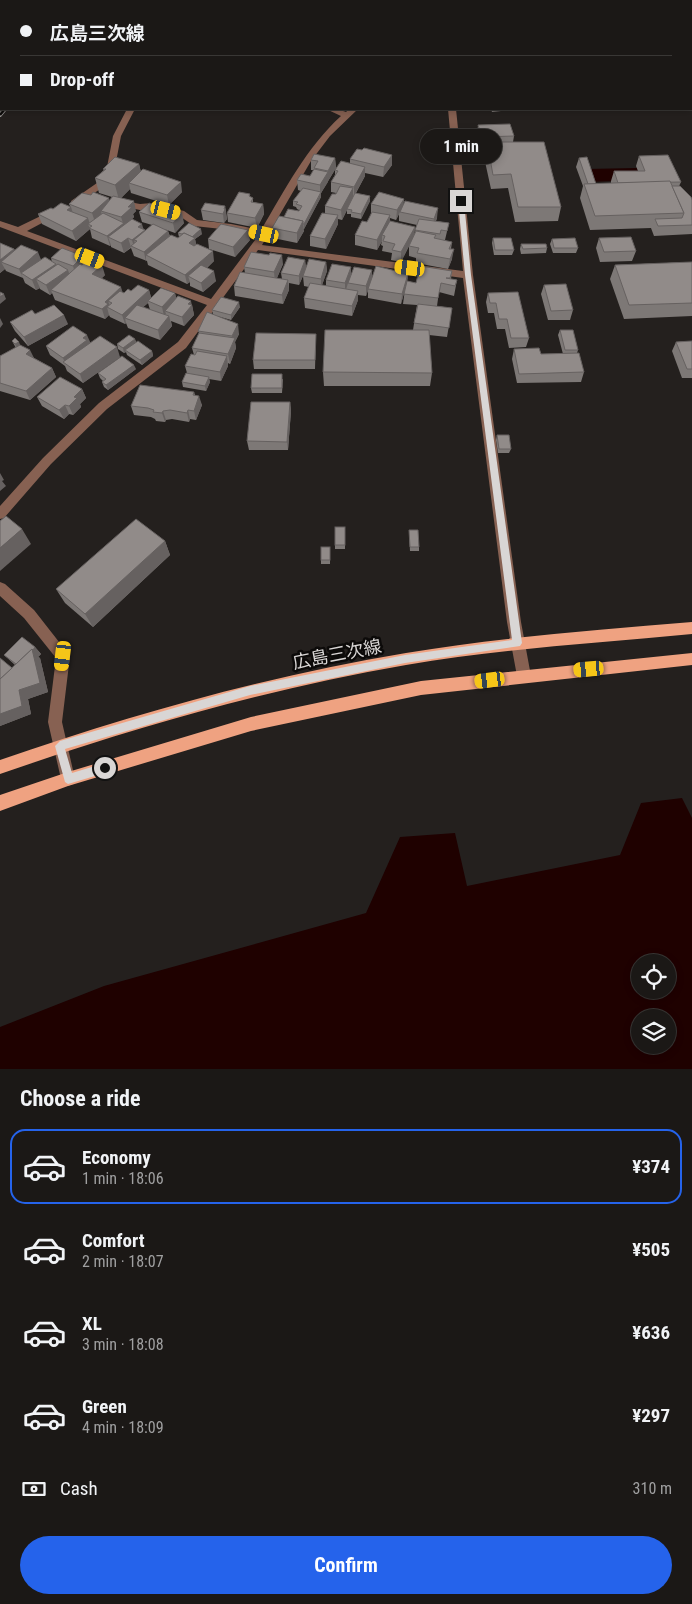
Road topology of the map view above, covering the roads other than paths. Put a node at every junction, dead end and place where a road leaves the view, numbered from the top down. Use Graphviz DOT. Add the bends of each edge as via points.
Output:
graph roads {
  1 [pos="130,110"];
  2 [pos="337,110"];
  3 [pos="452,110"];
  4 [pos="350,112"];
  5 [pos="82,199"];
  6 [pos="0,224"];
  7 [pos="19,232"];
  8 [pos="264,234"];
  9 [pos="256,247"];
  10 [pos="468,275"];
  11 [pos="214,304"];
  12 [pos="0,514"];
  13 [pos="0,588"];
  14 [pos="692,628"];
  15 [pos="517,643"];
  16 [pos="692,659"];
  17 [pos="524,676"];
  18 [pos="60,746"];
  19 [pos="0,767"];
  20 [pos="68,779"];
  21 [pos="0,803"];
  1 -- 5 [label="street" via="116,136 111,167 101,185"];
  2 -- 4 [label="street"];
  3 -- 10 [label="street"];
  4 -- 8 [label="street" via="307,160"];
  5 -- 7 [label="street"];
  5 -- 8 [label="street" via="152,206 181,213 194,222"];
  6 -- 7 [label="street"];
  7 -- 11 [label="street"];
  8 -- 9 [label="street"];
  9 -- 10 [label="street"];
  9 -- 11 [label="street"];
  10 -- 15 [label="street"];
  11 -- 12 [label="street" via="182,345 103,406 46,461"];
  13 -- 18 [label="street" via="29,614 63,656 55,722"];
  14 -- 15 [label="main road, 広島三次線"];
  15 -- 17 [label="street"];
  15 -- 18 [label="main road, 広島三次線" via="405,659 250,690"];
  16 -- 17 [label="main road"];
  17 -- 20 [label="main road" via="421,688 252,724"];
  18 -- 19 [label="main road, 広島三次線"];
  18 -- 20 [label="street"];
  20 -- 21 [label="main road"];
}
